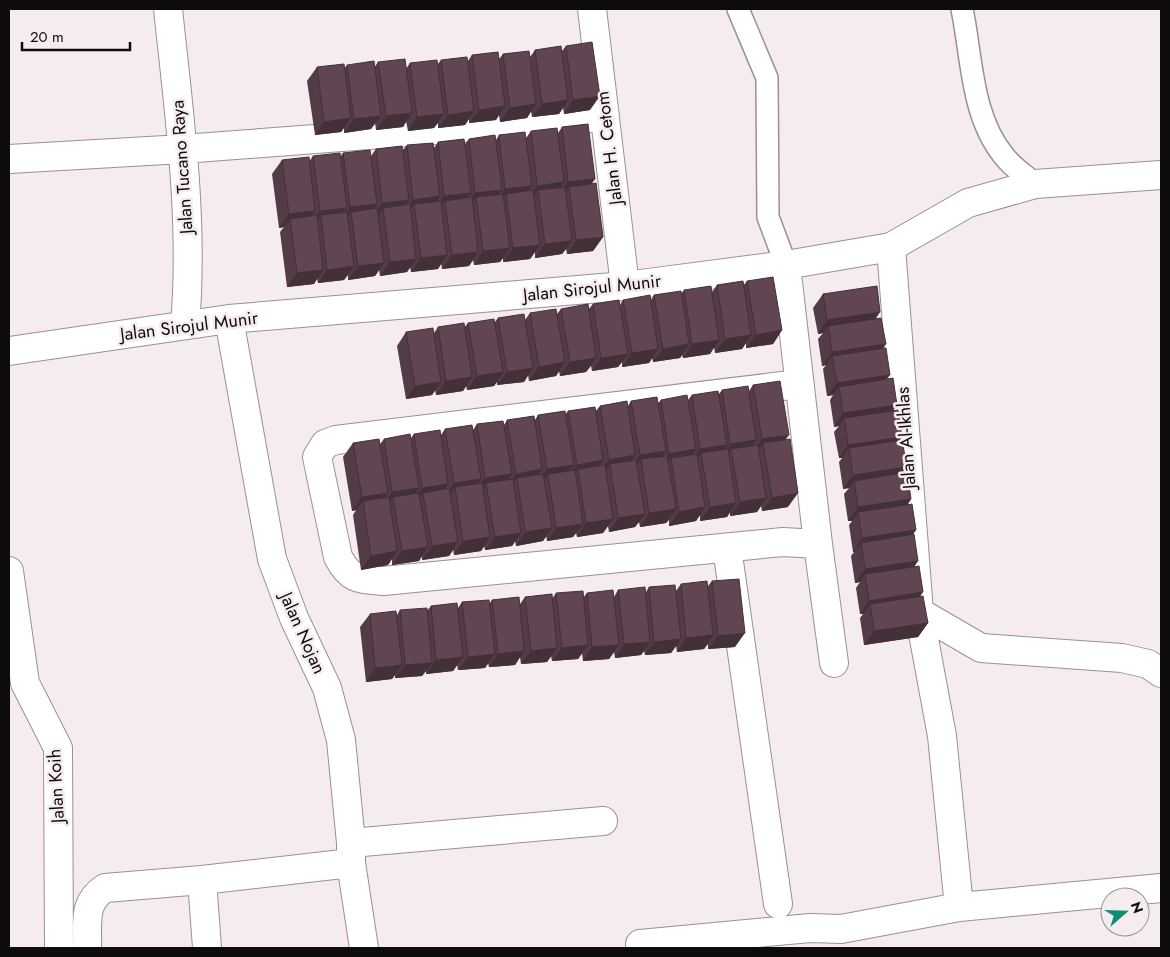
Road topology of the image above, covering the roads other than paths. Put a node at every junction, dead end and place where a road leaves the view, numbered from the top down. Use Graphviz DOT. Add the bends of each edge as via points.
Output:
graph roads {
  1 [pos="168,9"];
  2 [pos="592,9"];
  3 [pos="738,9"];
  4 [pos="962,9"];
  5 [pos="605,117"];
  6 [pos="183,149"];
  7 [pos="9,160"];
  8 [pos="1161,175"];
  9 [pos="1036,184"];
  10 [pos="891,247"];
  11 [pos="786,265"];
  12 [pos="625,286"];
  13 [pos="229,320"];
  14 [pos="184,325"];
  15 [pos="9,351"];
  16 [pos="798,384"];
  17 [pos="818,544"];
  18 [pos="727,548"];
  19 [pos="9,571"];
  20 [pos="919,612"];
  21 [pos="834,663"];
  22 [pos="1161,673"];
  23 [pos="603,821"];
  24 [pos="351,853"];
  25 [pos="202,880"];
  26 [pos="1161,888"];
  27 [pos="778,904"];
  28 [pos="959,907"];
  29 [pos="640,944"];
  30 [pos="59,948"];
  31 [pos="87,948"];
  32 [pos="207,948"];
  33 [pos="364,948"];
  1 -- 6 [label="street, Jalan Tucano Raya"];
  2 -- 5 [label="street, Jalan H. Cetom"];
  3 -- 11 [label="lane" via="767,78 768,217"];
  4 -- 9 [label="lane" via="977,98 990,131 1004,156"];
  5 -- 6 [label="street"];
  5 -- 12 [label="street, Jalan H. Cetom"];
  6 -- 7 [label="street"];
  6 -- 14 [label="street, Jalan Tucano Raya" via="188,280"];
  8 -- 9 [label="street, Jalan Sirojul Munir"];
  9 -- 10 [label="street, Jalan Sirojul Munir" via="968,203"];
  10 -- 11 [label="street, Jalan Sirojul Munir"];
  10 -- 20 [label="street, Jalan Al-Ikhlas"];
  11 -- 12 [label="street, Jalan Sirojul Munir"];
  11 -- 16 [label="street"];
  12 -- 13 [label="street, Jalan Sirojul Munir"];
  13 -- 14 [label="street, Jalan Sirojul Munir"];
  13 -- 24 [label="street, Jalan Nojan" via="272,559 294,618 327,688 341,740"];
  14 -- 15 [label="street, Jalan Sirojul Munir"];
  16 -- 17 [label="street"];
  16 -- 18 [label="street" via="336,440 325,444 317,457 338,557 346,572 359,579 383,581"];
  17 -- 18 [label="street" via="783,542"];
  17 -- 21 [label="street"];
  18 -- 27 [label="street"];
  19 -- 30 [label="street, Jalan Koih" via="25,683 58,748"];
  20 -- 22 [label="street" via="981,648 1122,658 1148,664"];
  20 -- 28 [label="street, Jalan Al-Ikhlas" via="942,736"];
  23 -- 24 [label="street"];
  24 -- 25 [label="street"];
  24 -- 33 [label="street, Jalan Nojan"];
  25 -- 31 [label="street" via="105,888 89,903"];
  25 -- 32 [label="street"];
  26 -- 28 [label="street"];
  28 -- 29 [label="street" via="841,929 810,928"];
}
